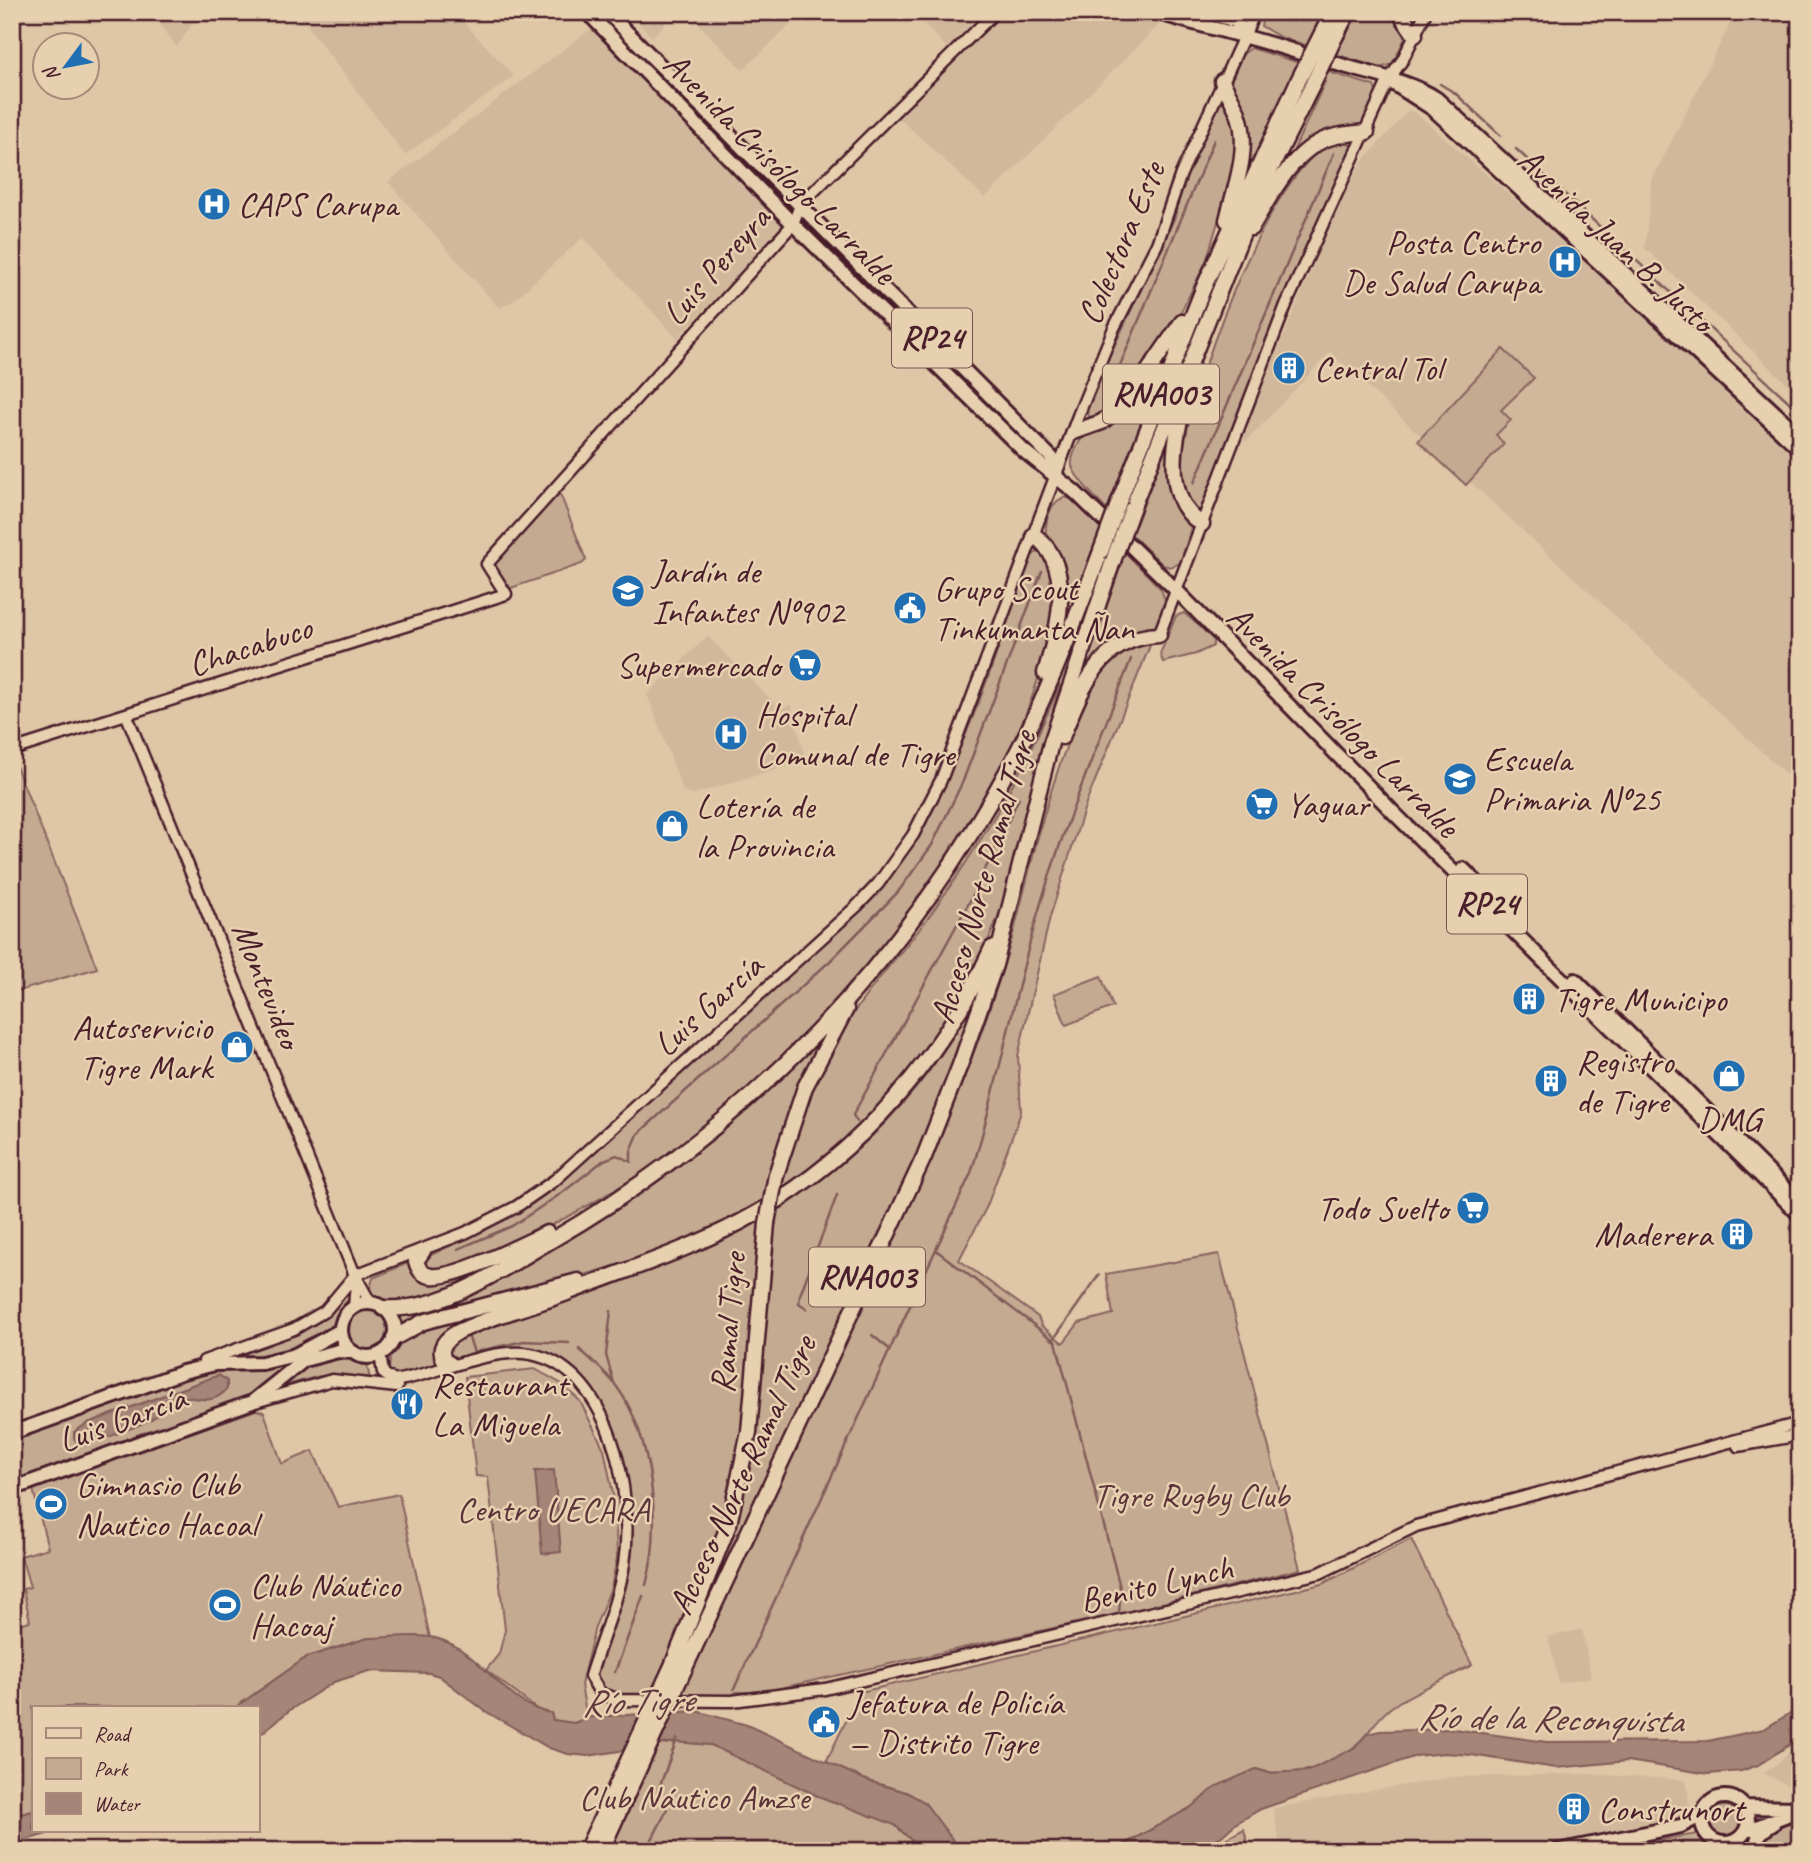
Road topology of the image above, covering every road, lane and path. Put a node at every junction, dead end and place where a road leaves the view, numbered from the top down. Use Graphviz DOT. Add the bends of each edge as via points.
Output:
graph roads {
  1 [pos="587,12"];
  2 [pos="607,12"];
  3 [pos="995,12"];
  4 [pos="1155,12"];
  5 [pos="1205,12"];
  6 [pos="1255,12"];
  7 [pos="1333,12"];
  8 [pos="1348,12"];
  9 [pos="1399,12"];
  10 [pos="1426,12"];
  11 [pos="1244,34"];
  12 [pos="1329,34"];
  13 [pos="1415,35"];
  14 [pos="1300,53"];
  15 [pos="1331,62"];
  16 [pos="1388,80"];
  17 [pos="1222,81"];
  18 [pos="1304,86"];
  19 [pos="1367,132"];
  20 [pos="800,205"];
  21 [pos="793,224"];
  22 [pos="1217,258"];
  23 [pos="1227,272"];
  24 [pos="1203,289"];
  25 [pos="1210,312"];
  26 [pos="1074,432"];
  27 [pos="1800,436"];
  28 [pos="1800,449"];
  29 [pos="1057,476"];
  30 [pos="1202,524"];
  31 [pos="1034,535"];
  32 [pos="1107,556"];
  33 [pos="1177,591"];
  34 [pos="506,594"];
  35 [pos="1160,635"];
  36 [pos="127,716"];
  37 [pos="1026,734"];
  38 [pos="12,750"];
  39 [pos="1039,789"];
  40 [pos="1019,872"];
  41 [pos="853,995"];
  42 [pos="611,1202"];
  43 [pos="1800,1203"];
  44 [pos="1800,1215"];
  45 [pos="423,1251"];
  46 [pos="636,1266"];
  47 [pos="376,1268"];
  48 [pos="355,1275"];
  49 [pos="363,1291"];
  50 [pos="377,1306"];
  51 [pos="354,1308"];
  52 [pos="341,1330"];
  53 [pos="394,1338"];
  54 [pos="353,1353"];
  55 [pos="380,1354"];
  56 [pos="467,1363"];
  57 [pos="450,1364"];
  58 [pos="183,1372"];
  59 [pos="252,1402"];
  60 [pos="1800,1423"];
  61 [pos="12,1433"];
  62 [pos="1800,1434"];
  63 [pos="1710,1449"];
  64 [pos="12,1489"];
  65 [pos="678,1668"];
  66 [pos="601,1694"];
  67 [pos="1744,1807"];
  68 [pos="1796,1811"];
  69 [pos="1702,1815"];
  70 [pos="1652,1833"];
  71 [pos="1706,1835"];
  72 [pos="1743,1835"];
  73 [pos="1608,1842"];
  74 [pos="586,1851"];
  75 [pos="601,1851"];
  76 [pos="1558,1851"];
  77 [pos="1629,1851"];
  78 [pos="1711,1851"];
  79 [pos="1733,1851"];
  80 [pos="1758,1851"];
  1 -- 21 [label="main road, Avenida Crisólogo Larralde / RP24"];
  2 -- 20 [label="main road, Avenida Crisólogo Larralde / RP24"];
  3 -- 20 [label="street, Luis Pereyra"];
  4 -- 11 [label="main road" via="1223,33"];
  5 -- 11 [label="main road" via="1236,22"];
  6 -- 11 [label="street, Colectora Este"];
  7 -- 12 [label="highway, RNA003"];
  8 -- 12 [label="highway, RNA003"];
  9 -- 13 [label="highway"];
  10 -- 13 [label="street"];
  11 -- 14 [label="main road"];
  11 -- 17 [label="street, Colectora Este"];
  12 -- 18 [label="highway, RNA003, bridge"];
  13 -- 16 [label="street"];
  15 -- 16 [label="main road, Avenida Juan B. Justo"];
  16 -- 19 [label="street"];
  16 -- 27 [label="main road, Avenida Juan B. Justo" via="1413,85 1437,99"];
  16 -- 28 [label="main road, Avenida Juan B. Justo" via="1433,109"];
  17 -- 22 [label="highway" via="1238,114 1242,141 1240,169"];
  17 -- 26 [label="street, Colectora Este" via="1181,174 1157,244 1114,328"];
  18 -- 22 [label="highway, Acceso Norte Ramal Tigre / RNA003"];
  18 -- 23 [label="highway, Acceso Norte Ramal Tigre / RNA003"];
  19 -- 23 [label="highway" via="1329,138 1300,156"];
  19 -- 30 [label="street" via="1286,305"];
  20 -- 21 [label="street, Luis Pereyra"];
  20 -- 29 [label="main road, Avenida Crisólogo Larralde / RP24" via="1052,458"];
  21 -- 29 [label="main road, Avenida Crisólogo Larralde / RP24" via="997,425"];
  21 -- 34 [label="street, Luis Pereyra" via="486,564"];
  22 -- 24 [label="highway, Acceso Norte Ramal Tigre / RNA003"];
  23 -- 25 [label="highway, Acceso Norte Ramal Tigre / RNA003"];
  24 -- 26 [label="highway" via="1129,399 1102,422"];
  24 -- 32 [label="highway, Acceso Norte Ramal Tigre / RNA003, bridge" via="1120,499"];
  25 -- 30 [label="highway" via="1185,399 1176,461 1181,501"];
  25 -- 32 [label="highway, Acceso Norte Ramal Tigre / RNA003, bridge" via="1132,509"];
  26 -- 29 [label="street, Colectora Este"];
  29 -- 31 [label="street, Luis García"];
  29 -- 33 [label="main road, Avenida Crisólogo Larralde / RP24"];
  30 -- 33 [label="street"];
  31 -- 37 [label="highway" via="1057,566 1059,598 1049,662"];
  31 -- 45 [label="street, Luis García" via="937,789 913,835 878,884 562,1174 493,1220"];
  32 -- 37 [label="highway, Acceso Norte Ramal Tigre / RNA003"];
  32 -- 39 [label="highway, Acceso Norte Ramal Tigre / RNA003"];
  33 -- 35 [label="street"];
  33 -- 43 [label="main road, Avenida Crisólogo Larralde / RP24" via="1196,604"];
  33 -- 44 [label="main road, Avenida Crisólogo Larralde / RP24"];
  34 -- 36 [label="street, Chacabuco"];
  35 -- 39 [label="highway" via="1125,641 1104,659 1079,698"];
  36 -- 38 [label="street, Chacabuco"];
  36 -- 48 [label="street, Montevideo"];
  37 -- 41 [label="highway, Acceso Norte Ramal Tigre / RNA003" via="948,870"];
  39 -- 40 [label="highway, Acceso Norte Ramal Tigre / RNA003"];
  40 -- 46 [label="highway" via="970,994 922,1066 866,1129 830,1162 758,1212"];
  40 -- 65 [label="highway, Acceso Norte Ramal Tigre / RNA003" via="987,992 924,1157"];
  41 -- 42 [label="highway" via="708,1133"];
  41 -- 65 [label="highway, Ramal Tigre / RNA003, bridge" via="804,1087 776,1175 767,1223 749,1432 729,1524"];
  42 -- 45 [label="highway" via="456,1271 433,1276 422,1272 416,1261"];
  42 -- 50 [label="highway" via="461,1289 411,1309"];
  45 -- 47 [label="street, Luis García"];
  46 -- 53 [label="highway" via="423,1322"];
  46 -- 57 [label="highway" via="458,1332 441,1350 443,1360"];
  47 -- 48 [label="street, Luis García"];
  47 -- 49 [label="street" via="364,1281"];
  48 -- 49 [label="street, Montevideo"];
  48 -- 51 [label="street, Montevideo"];
  48 -- 58 [label="street, Luis García" via="325,1311 305,1323"];
  49 -- 50 [label="street, Montevideo"];
  50 -- 51 [label="main road"];
  50 -- 53 [label="main road" via="392,1318"];
  51 -- 52 [label="main road"];
  52 -- 54 [label="main road"];
  52 -- 58 [label="main road, Luis García" via="313,1347 275,1360 215,1364"];
  53 -- 55 [label="main road"];
  54 -- 55 [label="main road" via="363,1357"];
  54 -- 59 [label="main road, Luis García" via="338,1351 304,1360"];
  55 -- 57 [label="street, Luis García" via="383,1373 394,1381"];
  56 -- 57 [label="street, Luis García"];
  56 -- 59 [label="street, Luis García" via="399,1387 332,1380"];
  56 -- 66 [label="street, Luis García" via="520,1353 546,1359 586,1388 604,1420 621,1482 626,1527 621,1582 590,1676"];
  58 -- 61 [label="main road, Luis García"];
  59 -- 64 [label="main road, Luis García"];
  60 -- 63 [label="street, Benito Lynch"];
  62 -- 63 [label="street, Benito Lynch"];
  63 -- 66 [label="street, Benito Lynch" via="1416,1526 1320,1573 822,1690 732,1701 621,1700"];
  65 -- 74 [label="highway, Ramal Tigre / RNA003, bridge"];
  65 -- 75 [label="highway, Ramal Tigre / RNA003, bridge"];
  67 -- 68 [label="main road"];
  67 -- 69 [label="main road" via="1732,1798 1716,1798"];
  67 -- 72 [label="main road" via="1748,1819"];
  68 -- 72 [label="main road"];
  68 -- 80 [label="main road" via="1762,1831"];
  69 -- 70 [label="main road"];
  69 -- 71 [label="main road"];
  70 -- 71 [label="main road"];
  70 -- 73 [label="main road"];
  71 -- 72 [label="main road" via="1727,1844"];
  71 -- 78 [label="main road"];
  72 -- 79 [label="main road"];
  73 -- 76 [label="main road"];
  73 -- 77 [label="main road"];
}
